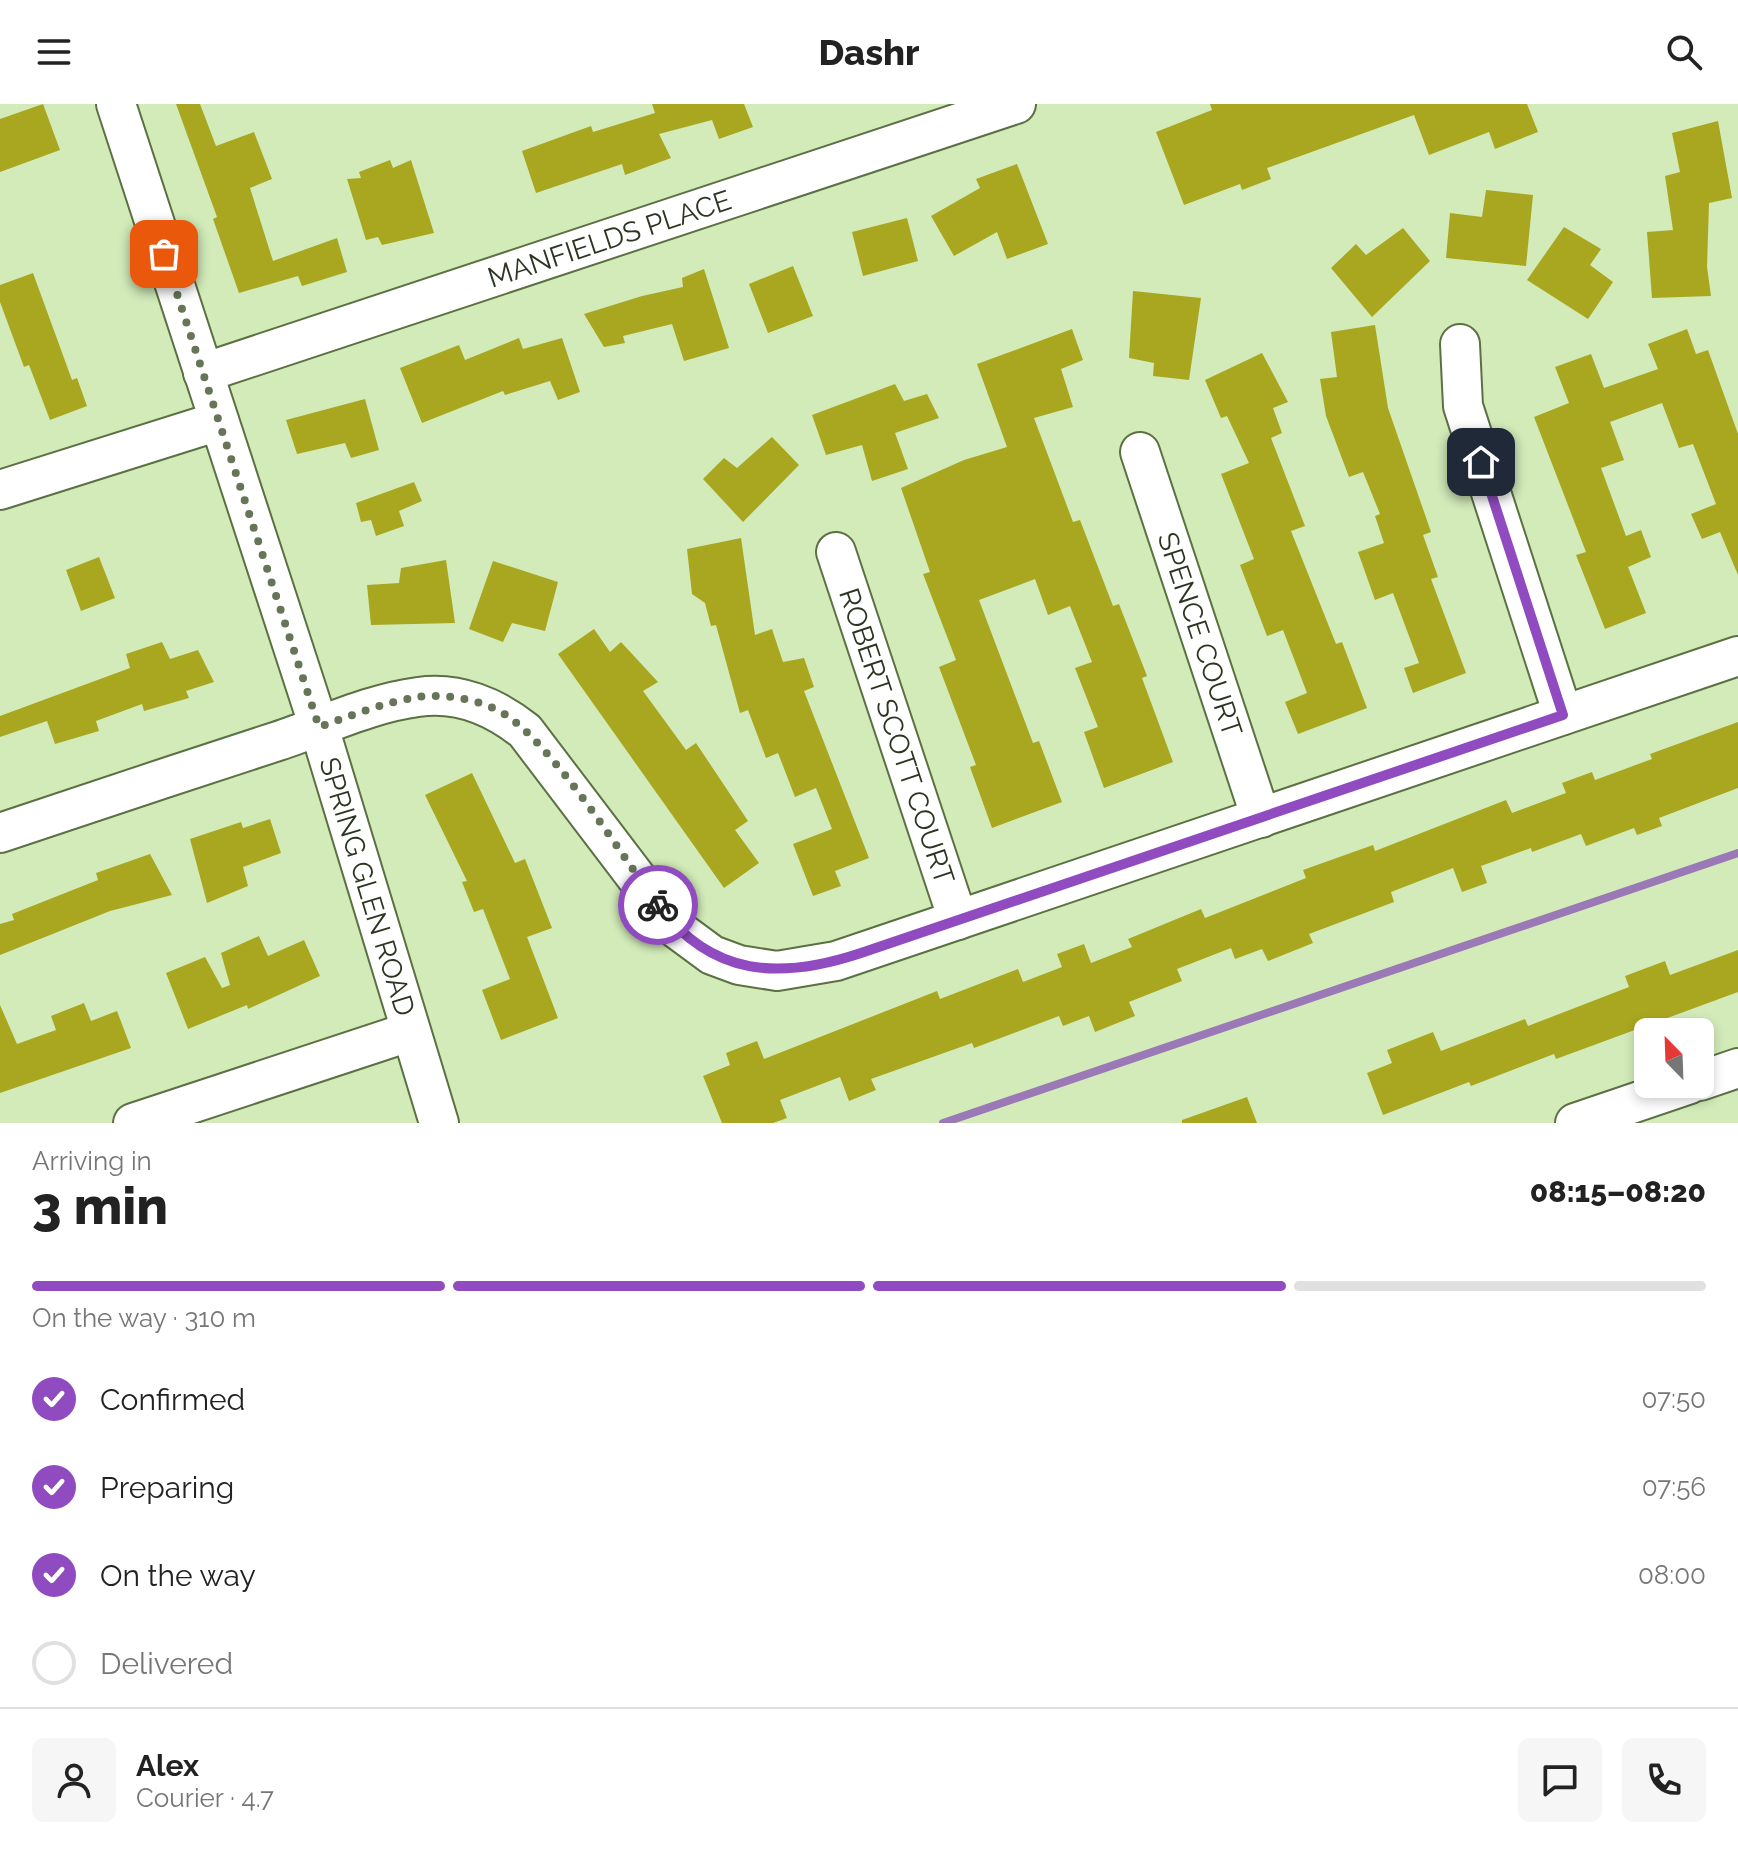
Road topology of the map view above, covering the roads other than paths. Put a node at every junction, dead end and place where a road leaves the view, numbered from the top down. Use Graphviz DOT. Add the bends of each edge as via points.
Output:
graph roads {
  1 [pos="116,104"];
  2 [pos="1016,104"];
  3 [pos="1460,344"];
  4 [pos="203,373"];
  5 [pos="219,421"];
  6 [pos="1140,452"];
  7 [pos="0,490"];
  8 [pos="836,552"];
  9 [pos="1738,656"];
  10 [pos="1563,715"];
  11 [pos="319,727"];
  12 [pos="1261,818"];
  13 [pos="0,833"];
  14 [pos="958,920"];
  15 [pos="409,1032"];
  16 [pos="1738,1068"];
  17 [pos="1714,1076"];
  18 [pos="1649,1098"];
  19 [pos="133,1123"];
  20 [pos="439,1123"];
  21 [pos="1575,1123"];
  1 -- 4 [label="street, SPRING GLEN ROAD"];
  2 -- 4 [label="street, MANFIELDS PLACE"];
  3 -- 10 [label="street" via="1463,406"];
  4 -- 5 [label="street, SPRING GLEN ROAD"];
  5 -- 7 [label="street"];
  5 -- 11 [label="street, SPRING GLEN ROAD"];
  6 -- 12 [label="street, SPENCE COURT"];
  8 -- 14 [label="street, ROBERT SCOTT COURT"];
  9 -- 10 [label="street"];
  10 -- 12 [label="street"];
  11 -- 13 [label="street"];
  11 -- 14 [label="street" via="418,697 453,697 505,714 564,777 674,927 712,955 739,965 777,971 821,964"];
  11 -- 15 [label="street, SPRING GLEN ROAD"];
  12 -- 14 [label="street"];
  15 -- 19 [label="street"];
  15 -- 20 [label="street, SPRING GLEN ROAD"];
  16 -- 17 [label="street"];
  18 -- 21 [label="street"];
}
